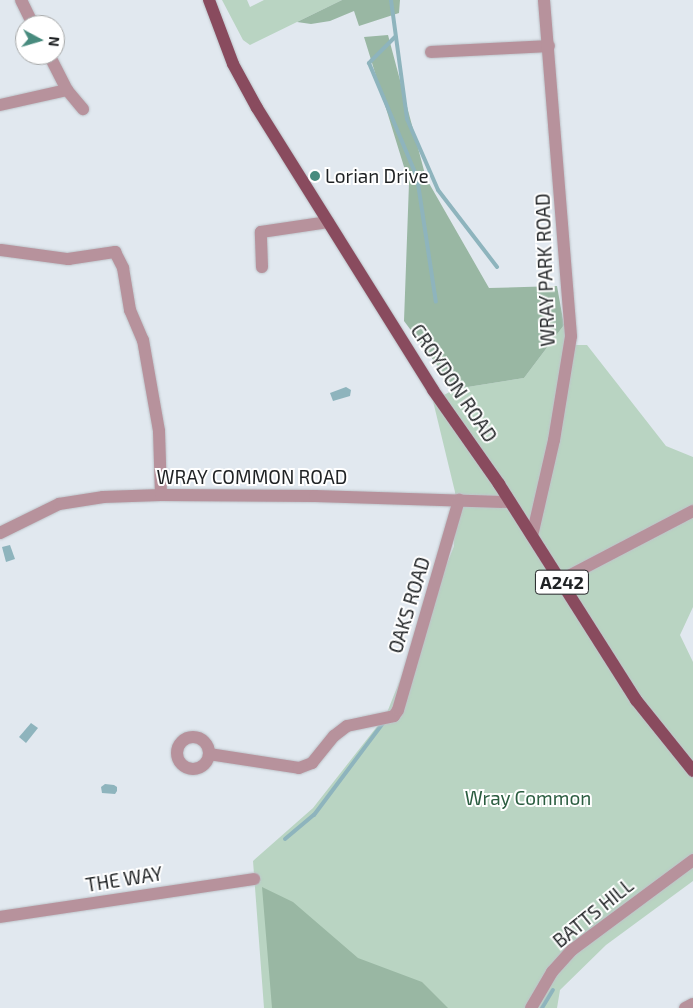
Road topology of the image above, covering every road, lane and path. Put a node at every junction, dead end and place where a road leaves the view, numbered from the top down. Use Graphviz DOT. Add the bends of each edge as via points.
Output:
graph roads {
  1 [pos="21,0"];
  2 [pos="209,0"];
  3 [pos="544,0"];
  4 [pos="29,15"];
  5 [pos="549,46"];
  6 [pos="431,52"];
  7 [pos="54,65"];
  8 [pos="67,90"];
  9 [pos="0,106"];
  10 [pos="83,109"];
  11 [pos="328,222"];
  12 [pos="1,250"];
  13 [pos="262,267"];
  14 [pos="161,495"];
  15 [pos="459,500"];
  16 [pos="510,502"];
  17 [pos="693,511"];
  18 [pos="0,533"];
  19 [pos="532,536"];
  20 [pos="561,580"];
  21 [pos="209,754"];
  22 [pos="693,771"];
  23 [pos="693,860"];
  24 [pos="254,879"];
  25 [pos="0,917"];
  26 [pos="693,1004"];
  27 [pos="531,1008"];
  28 [pos="685,1008"];
  1 -- 4 [label="street"];
  2 -- 11 [label="main road, CROYDON ROAD / A242" via="232,64"];
  3 -- 5 [label="street, WRAY PARK ROAD"];
  5 -- 6 [label="street"];
  5 -- 19 [label="street, WRAY PARK ROAD" via="571,336 554,440"];
  7 -- 8 [label="street"];
  8 -- 9 [label="street"];
  8 -- 10 [label="street"];
  11 -- 13 [label="street" via="261,232"];
  11 -- 16 [label="main road, CROYDON ROAD / A242" via="433,390"];
  12 -- 14 [label="street" via="68,259 116,252 123,268 130,310 143,340 159,431"];
  14 -- 15 [label="street, WRAY COMMON ROAD"];
  14 -- 18 [label="street, WRAY COMMON ROAD" via="103,497 59,504"];
  15 -- 16 [label="street, WRAY COMMON ROAD"];
  15 -- 21 [label="street, OAKS ROAD" via="398,710 391,718 346,726 312,763 298,768"];
  16 -- 19 [label="main road, CROYDON ROAD / A242"];
  17 -- 20 [label="street"];
  19 -- 20 [label="main road, CROYDON ROAD / A242"];
  20 -- 22 [label="main road, CROYDON ROAD / A242" via="636,700"];
  23 -- 27 [label="street, BATTS HILL" via="572,950 552,972"];
  24 -- 25 [label="street, THE WAY"];
  26 -- 28 [label="street"];
}
